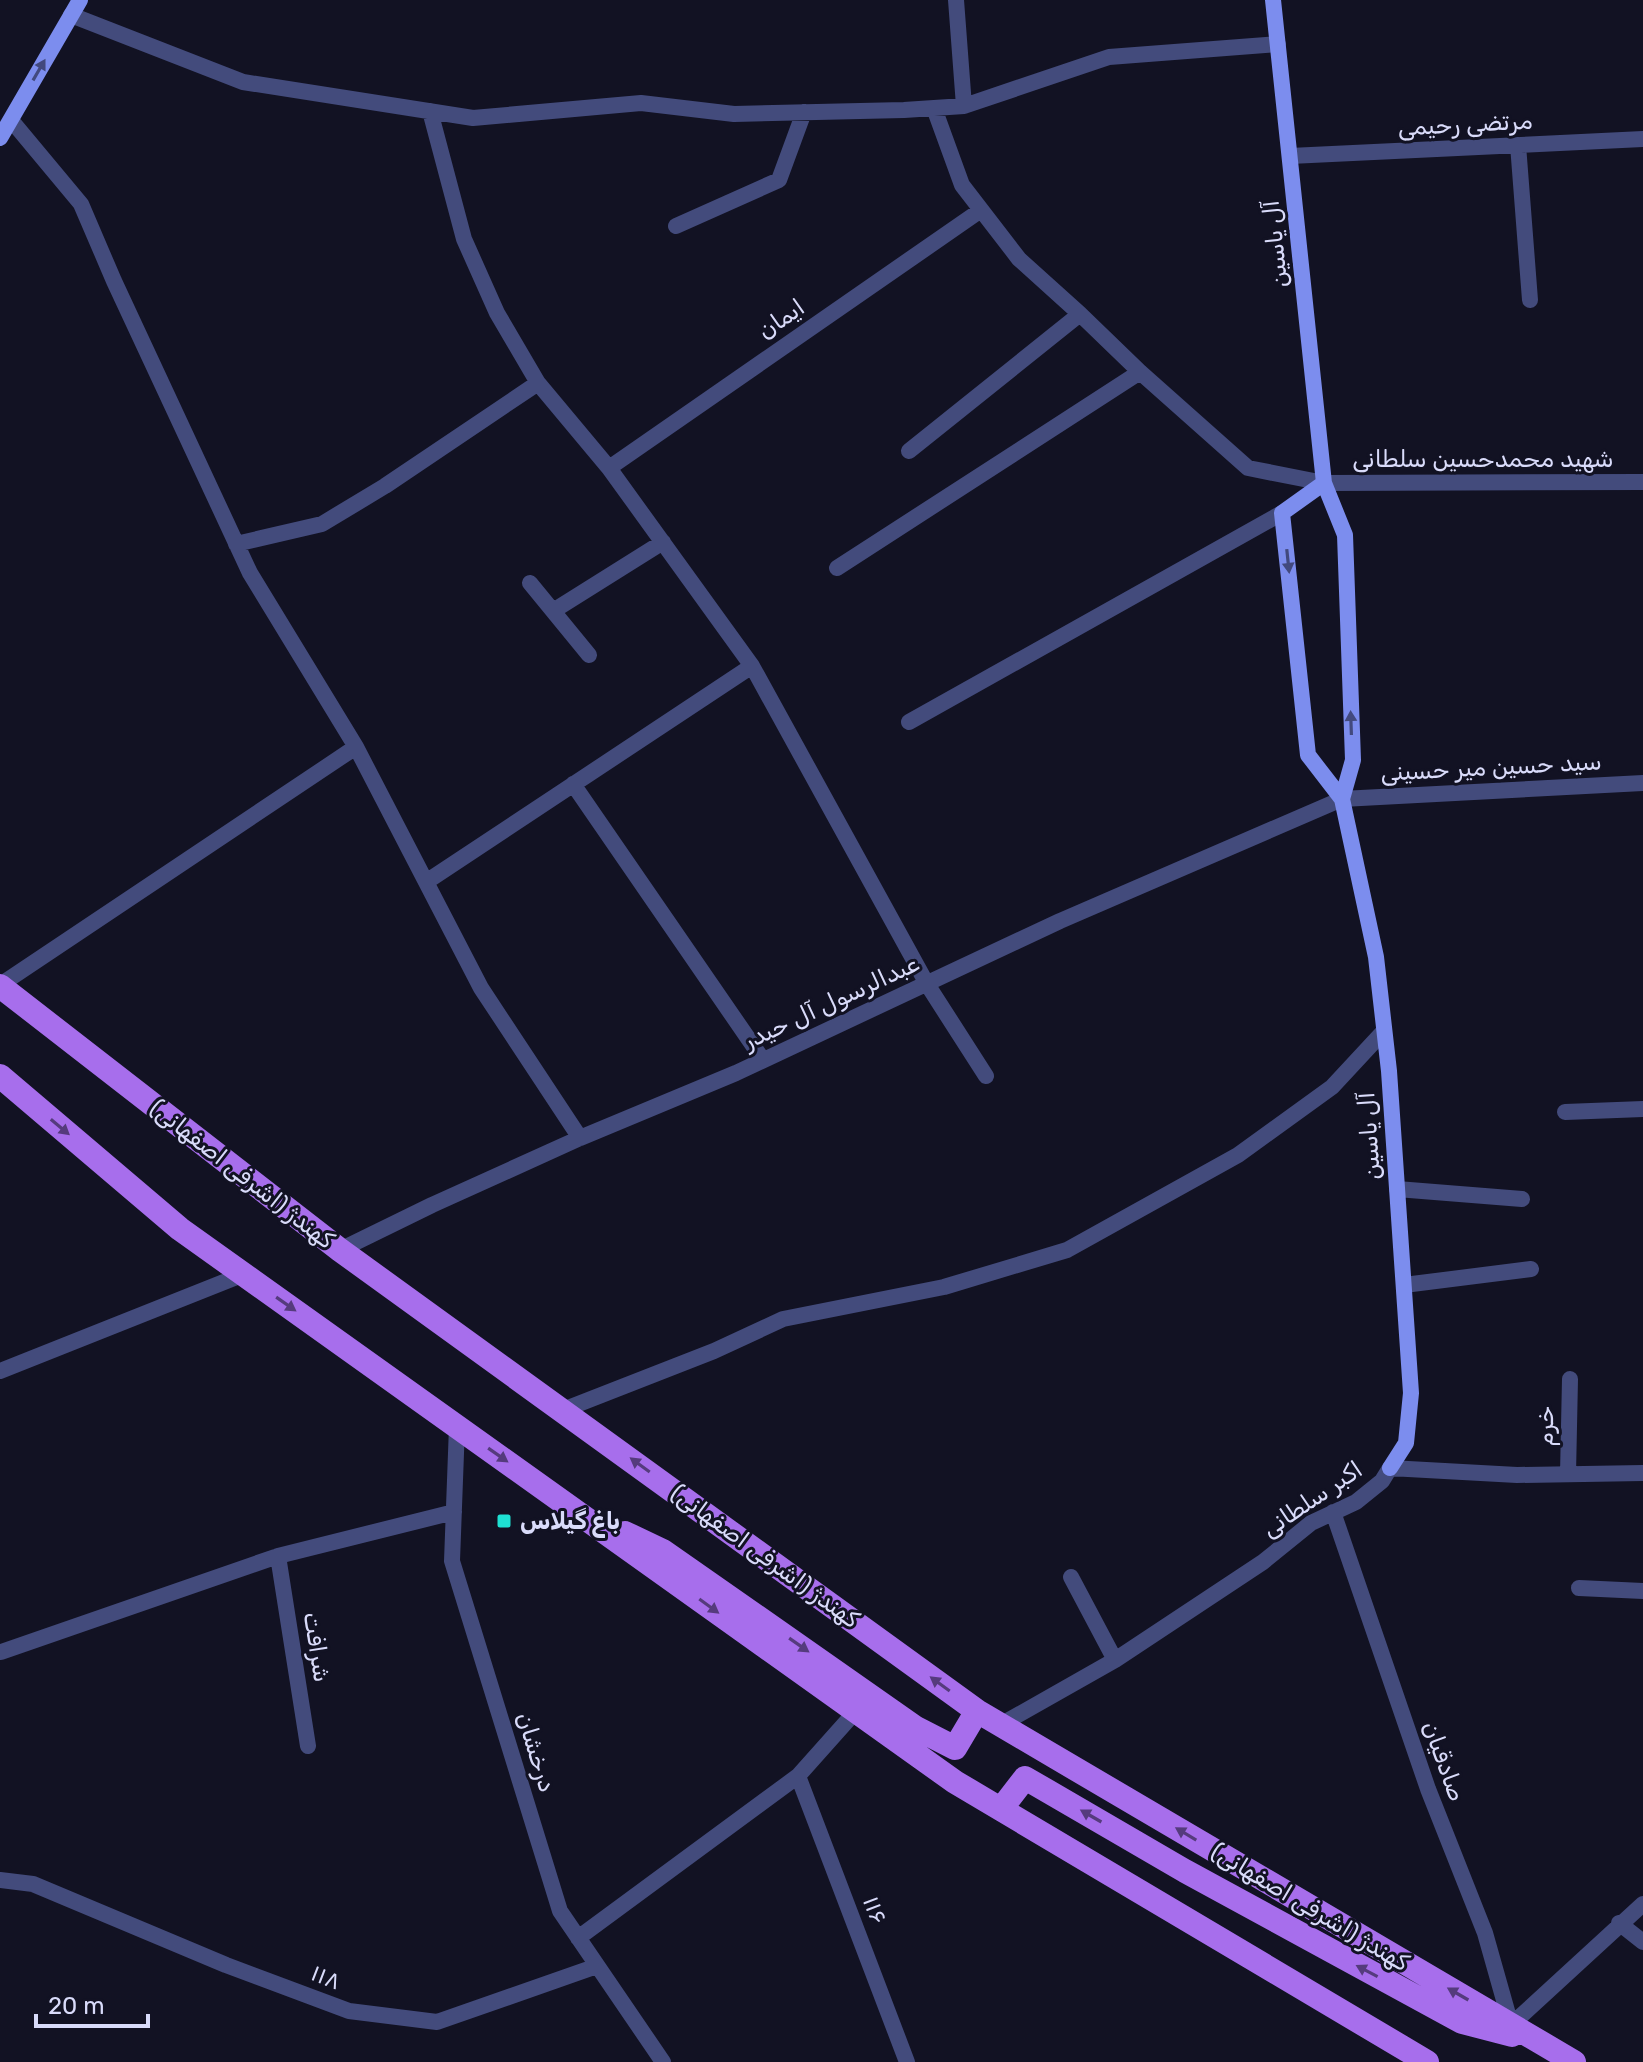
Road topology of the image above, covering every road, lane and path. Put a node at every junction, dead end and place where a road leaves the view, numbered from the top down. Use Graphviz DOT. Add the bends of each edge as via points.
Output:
graph roads {
  1 [pos="956,0"];
  2 [pos="1273,0"];
  3 [pos="75,7"];
  4 [pos="1278,44"];
  5 [pos="964,106"];
  6 [pos="934,108"];
  7 [pos="430,111"];
  8 [pos="804,112"];
  9 [pos="5,119"];
  10 [pos="0,138"];
  11 [pos="1643,139"];
  12 [pos="1518,145"];
  13 [pos="1290,156"];
  14 [pos="981,210"];
  15 [pos="676,226"];
  16 [pos="1530,300"];
  17 [pos="1080,314"];
  18 [pos="1140,372"];
  19 [pos="538,383"];
  20 [pos="909,451"];
  21 [pos="609,468"];
  22 [pos="1643,482"];
  23 [pos="1324,483"];
  24 [pos="1282,513"];
  25 [pos="663,542"];
  26 [pos="236,544"];
  27 [pos="837,568"];
  28 [pos="530,583"];
  29 [pos="553,611"];
  30 [pos="589,655"];
  31 [pos="752,666"];
  32 [pos="909,722"];
  33 [pos="356,747"];
  34 [pos="1643,783"];
  35 [pos="573,784"];
  36 [pos="1342,799"];
  37 [pos="426,882"];
  38 [pos="927,984"];
  39 [pos="0,986"];
  40 [pos="1384,1031"];
  41 [pos="763,1060"];
  42 [pos="0,1076"];
  43 [pos="986,1076"];
  44 [pos="1643,1109"];
  45 [pos="1565,1112"];
  46 [pos="580,1138"];
  47 [pos="1397,1189"];
  48 [pos="1522,1199"];
  49 [pos="340,1250"];
  50 [pos="1531,1269"];
  51 [pos="244,1274"];
  52 [pos="1404,1285"];
  53 [pos="0,1371"];
  54 [pos="1570,1379"];
  55 [pos="563,1410"];
  56 [pos="457,1426"];
  57 [pos="1390,1468"];
  58 [pos="1643,1473"];
  59 [pos="1568,1474"];
  60 [pos="565,1504"];
  61 [pos="454,1512"];
  62 [pos="1333,1512"];
  63 [pos="278,1556"];
  64 [pos="1071,1577"];
  65 [pos="1579,1588"];
  66 [pos="1643,1591"];
  67 [pos="1,1652"];
  68 [pos="1115,1660"];
  69 [pos="856,1711"];
  70 [pos="977,1711"];
  71 [pos="1002,1724"];
  72 [pos="308,1746"];
  73 [pos="798,1776"];
  74 [pos="1001,1809"];
  75 [pos="0,1880"];
  76 [pos="1643,1904"];
  77 [pos="1619,1923"];
  78 [pos="578,1938"];
  79 [pos="1643,1942"];
  80 [pos="597,1966"];
  81 [pos="1511,2025"];
  82 [pos="1541,2043"];
  83 [pos="663,2062"];
  84 [pos="907,2062"];
  85 [pos="1427,2062"];
  86 [pos="1574,2062"];
  1 -- 5 [label="street"];
  2 -- 4 [label="street, آل یاسین"];
  3 -- 7 [label="street" via="243,82"];
  9 -- 3 [label="street, one-way"];
  4 -- 5 [label="street" via="1109,57"];
  4 -- 13 [label="street, آل یاسین"];
  5 -- 6 [label="street"];
  6 -- 8 [label="street"];
  6 -- 14 [label="street, شهید محمدحسین سلطانی" via="962,185"];
  7 -- 8 [label="street" via="473,118 641,103 734,114"];
  7 -- 19 [label="street" via="464,239 497,313"];
  8 -- 15 [label="street" via="779,180"];
  9 -- 10 [label="street"];
  9 -- 26 [label="street" via="81,204"];
  11 -- 12 [label="street, مرتضی رحیمی"];
  12 -- 13 [label="street, مرتضی رحیمی"];
  12 -- 16 [label="street"];
  13 -- 23 [label="street, آل یاسین"];
  14 -- 17 [label="street, شهید محمدحسین سلطانی" via="1019,259"];
  14 -- 21 [label="street, ایمان"];
  17 -- 18 [label="street, شهید محمدحسین سلطانی"];
  17 -- 20 [label="street"];
  18 -- 23 [label="street, شهید محمدحسین سلطانی" via="1248,468"];
  18 -- 27 [label="street"];
  19 -- 21 [label="street"];
  19 -- 26 [label="street" via="322,524"];
  21 -- 25 [label="street"];
  22 -- 23 [label="street, شهید محمدحسین سلطانی"];
  23 -- 24 [label="street"];
  36 -- 23 [label="street, آل یاسین, one-way" via="1353,760 1345,535"];
  24 -- 32 [label="street"];
  24 -- 36 [label="street, آل یاسین, one-way" via="1308,755"];
  25 -- 29 [label="street"];
  25 -- 31 [label="street"];
  26 -- 33 [label="street"];
  28 -- 29 [label="street"];
  29 -- 30 [label="street"];
  31 -- 35 [label="street"];
  31 -- 38 [label="street"];
  33 -- 37 [label="street"];
  33 -- 39 [label="street"];
  34 -- 36 [label="street, سید حسین میر حسینی"];
  35 -- 37 [label="street"];
  35 -- 41 [label="street"];
  36 -- 38 [label="street, عبدالرسول آل حیدر"];
  36 -- 40 [label="street, آل یاسین" via="1376,957"];
  37 -- 46 [label="street" via="481,988"];
  38 -- 41 [label="street, عبدالرسول آل حیدر"];
  38 -- 43 [label="street"];
  39 -- 49 [label="main road, کهندژ (اشرفی اصفهانی)"];
  40 -- 47 [label="street, آل یاسین"];
  40 -- 55 [label="street" via="1332,1087 1238,1155 1067,1250 944,1287 783,1319"];
  41 -- 46 [label="street, عبدالرسول آل حیدر"];
  42 -- 51 [label="main road, one-way" via="180,1229"];
  44 -- 45 [label="street"];
  46 -- 49 [label="street, عبدالرسول آل حیدر"];
  47 -- 48 [label="street"];
  47 -- 52 [label="street, آل یاسین"];
  49 -- 55 [label="main road, کهندژ (اشرفی اصفهانی)"];
  50 -- 52 [label="street"];
  51 -- 53 [label="street"];
  51 -- 56 [label="main road, one-way"];
  52 -- 57 [label="street, آل یاسین" via="1411,1393 1406,1443"];
  54 -- 59 [label="street, خرم"];
  70 -- 55 [label="main road, کهندژ (اشرفی اصفهانی), one-way"];
  56 -- 60 [label="main road, one-way"];
  56 -- 61 [label="street, درخشان"];
  57 -- 59 [label="street, اکبر سلطانی"];
  57 -- 62 [label="street, اکبر سلطانی" via="1356,1502"];
  58 -- 59 [label="street, اکبر سلطانی"];
  60 -- 69 [label="main road, one-way"];
  60 -- 70 [label="main road, one-way" via="663,1551 916,1728 955,1748"];
  61 -- 63 [label="street"];
  61 -- 78 [label="street, درخشان" via="452,1561 560,1911"];
  62 -- 68 [label="street, اکبر سلطانی"];
  62 -- 81 [label="street, صادقیان" via="1428,1789 1485,1933"];
  63 -- 67 [label="street"];
  63 -- 72 [label="street, شرافت"];
  64 -- 68 [label="street"];
  65 -- 66 [label="street"];
  68 -- 71 [label="street, اکبر سلطانی"];
  69 -- 73 [label="street"];
  69 -- 74 [label="main road"];
  70 -- 71 [label="main road, کهندژ (اشرفی اصفهانی)"];
  81 -- 71 [label="main road, کهندژ (اشرفی اصفهانی), one-way"];
  73 -- 78 [label="street"];
  73 -- 84 [label="street, ۱۱۶"];
  82 -- 74 [label="main road, one-way" via="1462,2022 1025,1778"];
  74 -- 85 [label="main road"];
  75 -- 80 [label="street, ۱۱۸" via="33,1884 349,2011 437,2022"];
  76 -- 77 [label="street"];
  77 -- 79 [label="street"];
  77 -- 81 [label="street"];
  78 -- 80 [label="street, درخشان"];
  80 -- 83 [label="street, درخشان"];
  81 -- 82 [label="main road, کهندژ (اشرفی اصفهانی)"];
  82 -- 86 [label="main road, کهندژ (اشرفی اصفهانی)"];
}
